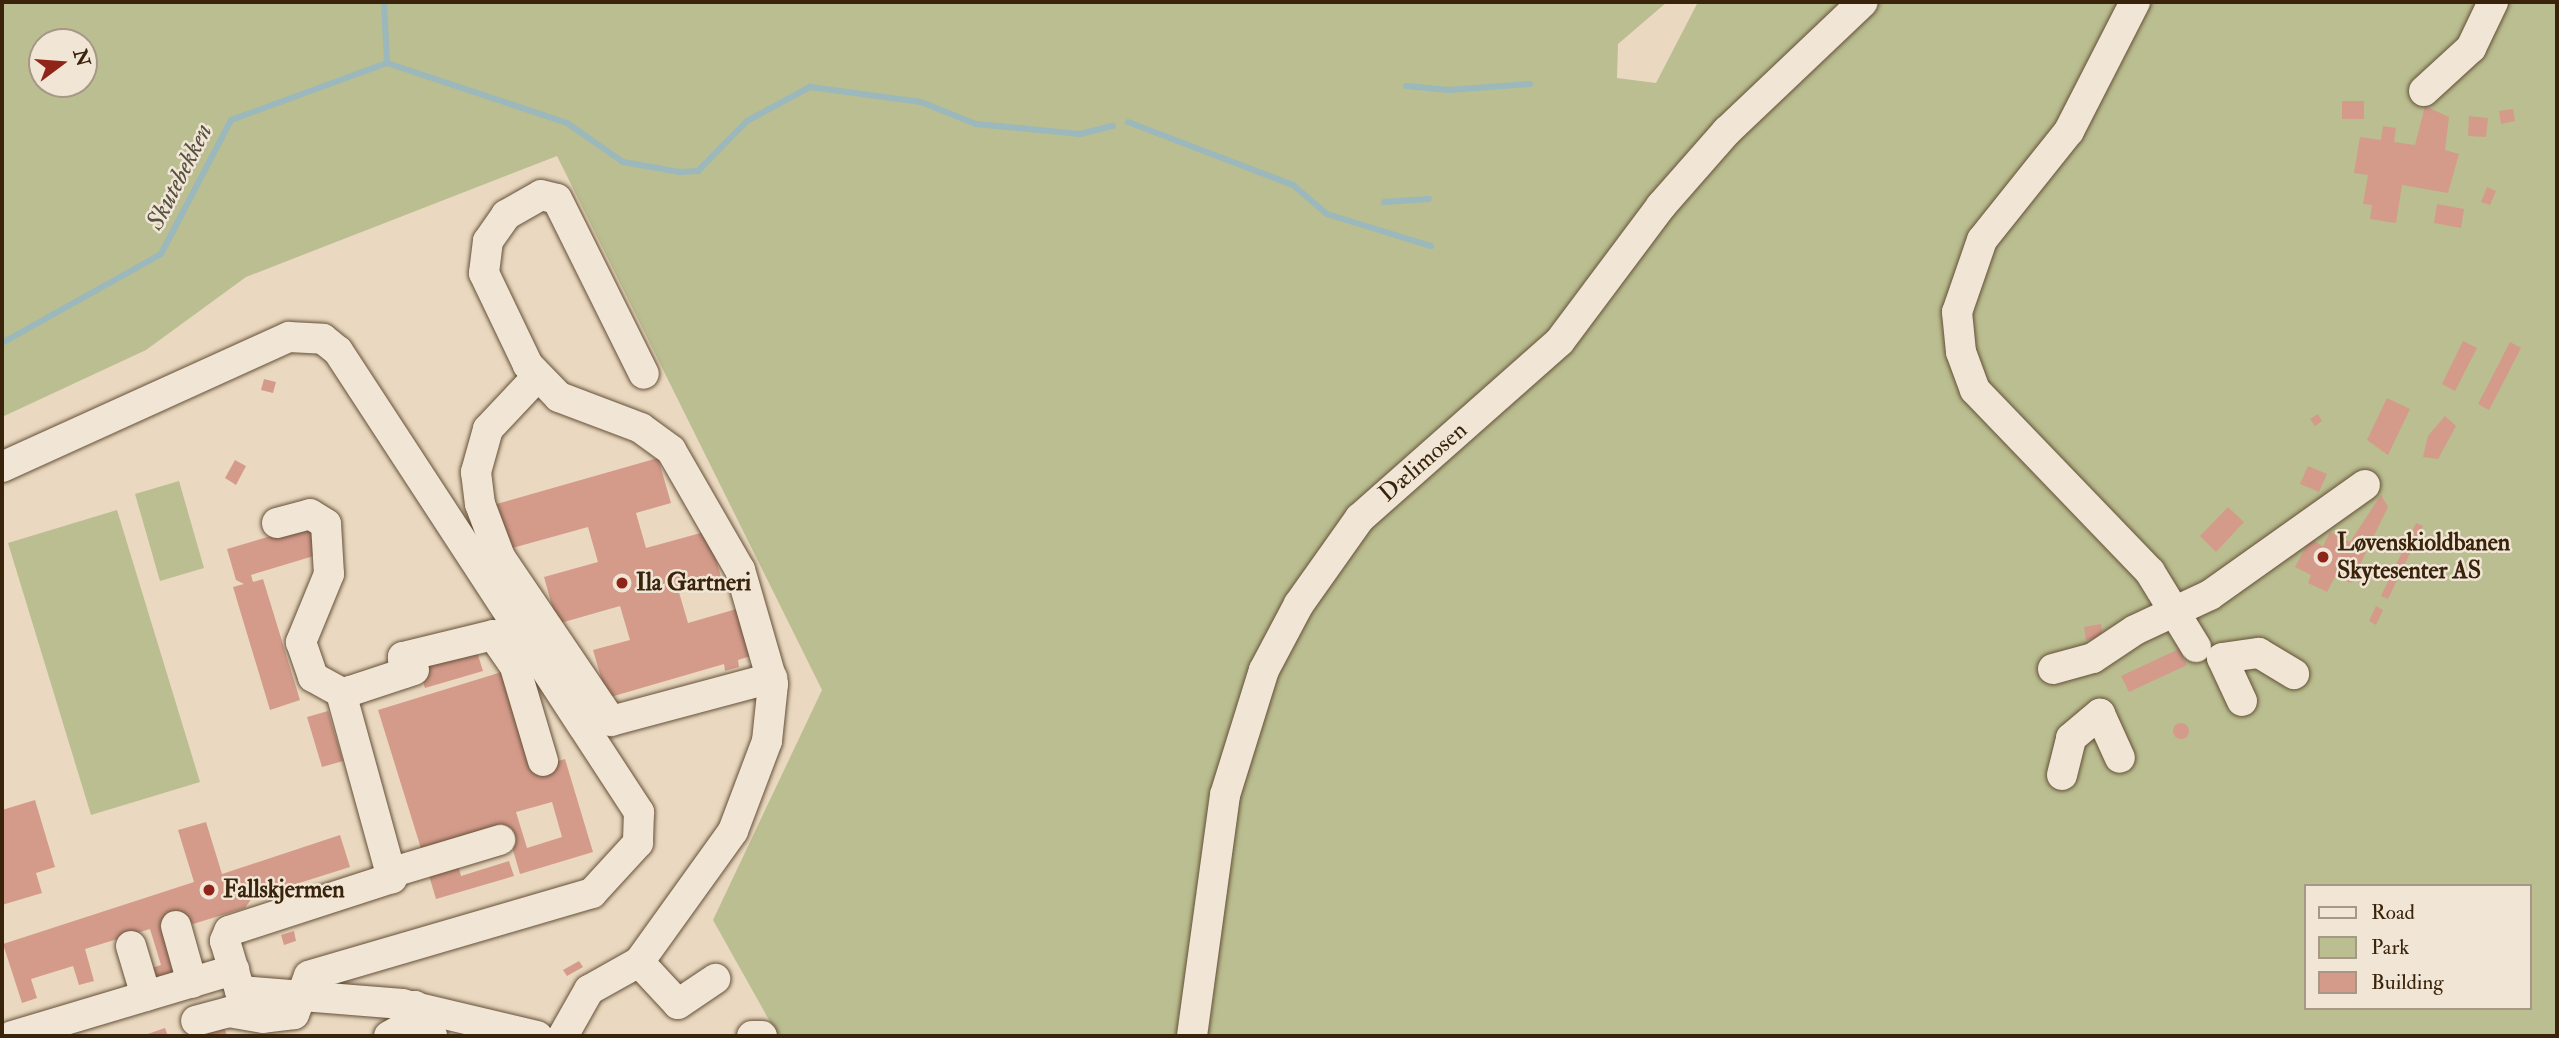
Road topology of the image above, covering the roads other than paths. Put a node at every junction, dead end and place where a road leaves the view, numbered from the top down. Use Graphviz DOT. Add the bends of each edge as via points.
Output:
graph roads {
  1 [pos="1863,2"];
  2 [pos="2135,2"];
  3 [pos="2493,2"];
  4 [pos="2424,91"];
  5 [pos="644,374"];
  6 [pos="536,378"];
  7 [pos="2,467"];
  8 [pos="2365,485"];
  9 [pos="277,523"];
  10 [pos="2175,612"];
  11 [pos="2196,647"];
  12 [pos="2053,669"];
  13 [pos="2294,674"];
  14 [pos="772,678"];
  15 [pos="345,695"];
  16 [pos="2242,701"];
  17 [pos="2120,758"];
  18 [pos="543,761"];
  19 [pos="2062,775"];
  20 [pos="500,840"];
  21 [pos="393,872"];
  22 [pos="176,926"];
  23 [pos="131,946"];
  24 [pos="639,962"];
  25 [pos="234,970"];
  26 [pos="715,979"];
  27 [pos="192,983"];
  28 [pos="146,996"];
  29 [pos="298,999"];
  30 [pos="415,1006"];
  31 [pos="196,1021"];
  32 [pos="12,1036"];
  33 [pos="389,1036"];
  34 [pos="432,1036"];
  35 [pos="537,1036"];
  36 [pos="563,1036"];
  37 [pos="752,1036"];
  38 [pos="762,1036"];
  39 [pos="1192,1036"];
  1 -- 39 [label="street, Dælimosen" via="1727,131 1661,206 1560,341 1360,518 1299,604 1264,670 1231,772"];
  2 -- 10 [label="street" via="2069,131 1982,240 1964,276 1957,312 1961,352 1975,390 2150,572"];
  3 -- 4 [label="street" via="2471,48"];
  5 -- 6 [label="street" via="557,199 547,193 506,215 484,256 488,288"];
  6 -- 14 [label="street" via="559,397 641,428 671,450 740,570"];
  6 -- 14 [label="street" via="488,429 476,472 480,503 500,557 611,721"];
  7 -- 29 [label="street" via="289,337 323,339 338,351 639,812 638,843 592,893 309,976"];
  8 -- 10 [label="street" via="2231,582"];
  9 -- 15 [label="street" via="310,514 326,524 329,574 301,642 313,677"];
  10 -- 11 [label="street"];
  10 -- 12 [label="street" via="2093,658"];
  13 -- 16 [label="street" via="2259,653 2222,657"];
  14 -- 24 [label="street" via="767,741 733,831"];
  15 -- 18 [label="street" via="409,672 403,657 493,635 518,674"];
  15 -- 21 [label="street"];
  17 -- 19 [label="street" via="2100,714 2071,738"];
  20 -- 21 [label="street"];
  21 -- 25 [label="street" via="388,880 229,931 225,941"];
  22 -- 27 [label="street"];
  23 -- 28 [label="street"];
  24 -- 26 [label="street" via="678,1004"];
  24 -- 36 [label="street" via="589,990"];
  25 -- 27 [label="street"];
  25 -- 29 [label="street" via="243,995"];
  27 -- 28 [label="street"];
  28 -- 32 [label="street"];
  29 -- 30 [label="street"];
  29 -- 31 [label="street" via="298,1011 288,1016 229,1012"];
  30 -- 33 [label="street" via="405,1027"];
  30 -- 34 [label="street"];
  30 -- 35 [label="street"];
  37 -- 38 [label="street"];
}
